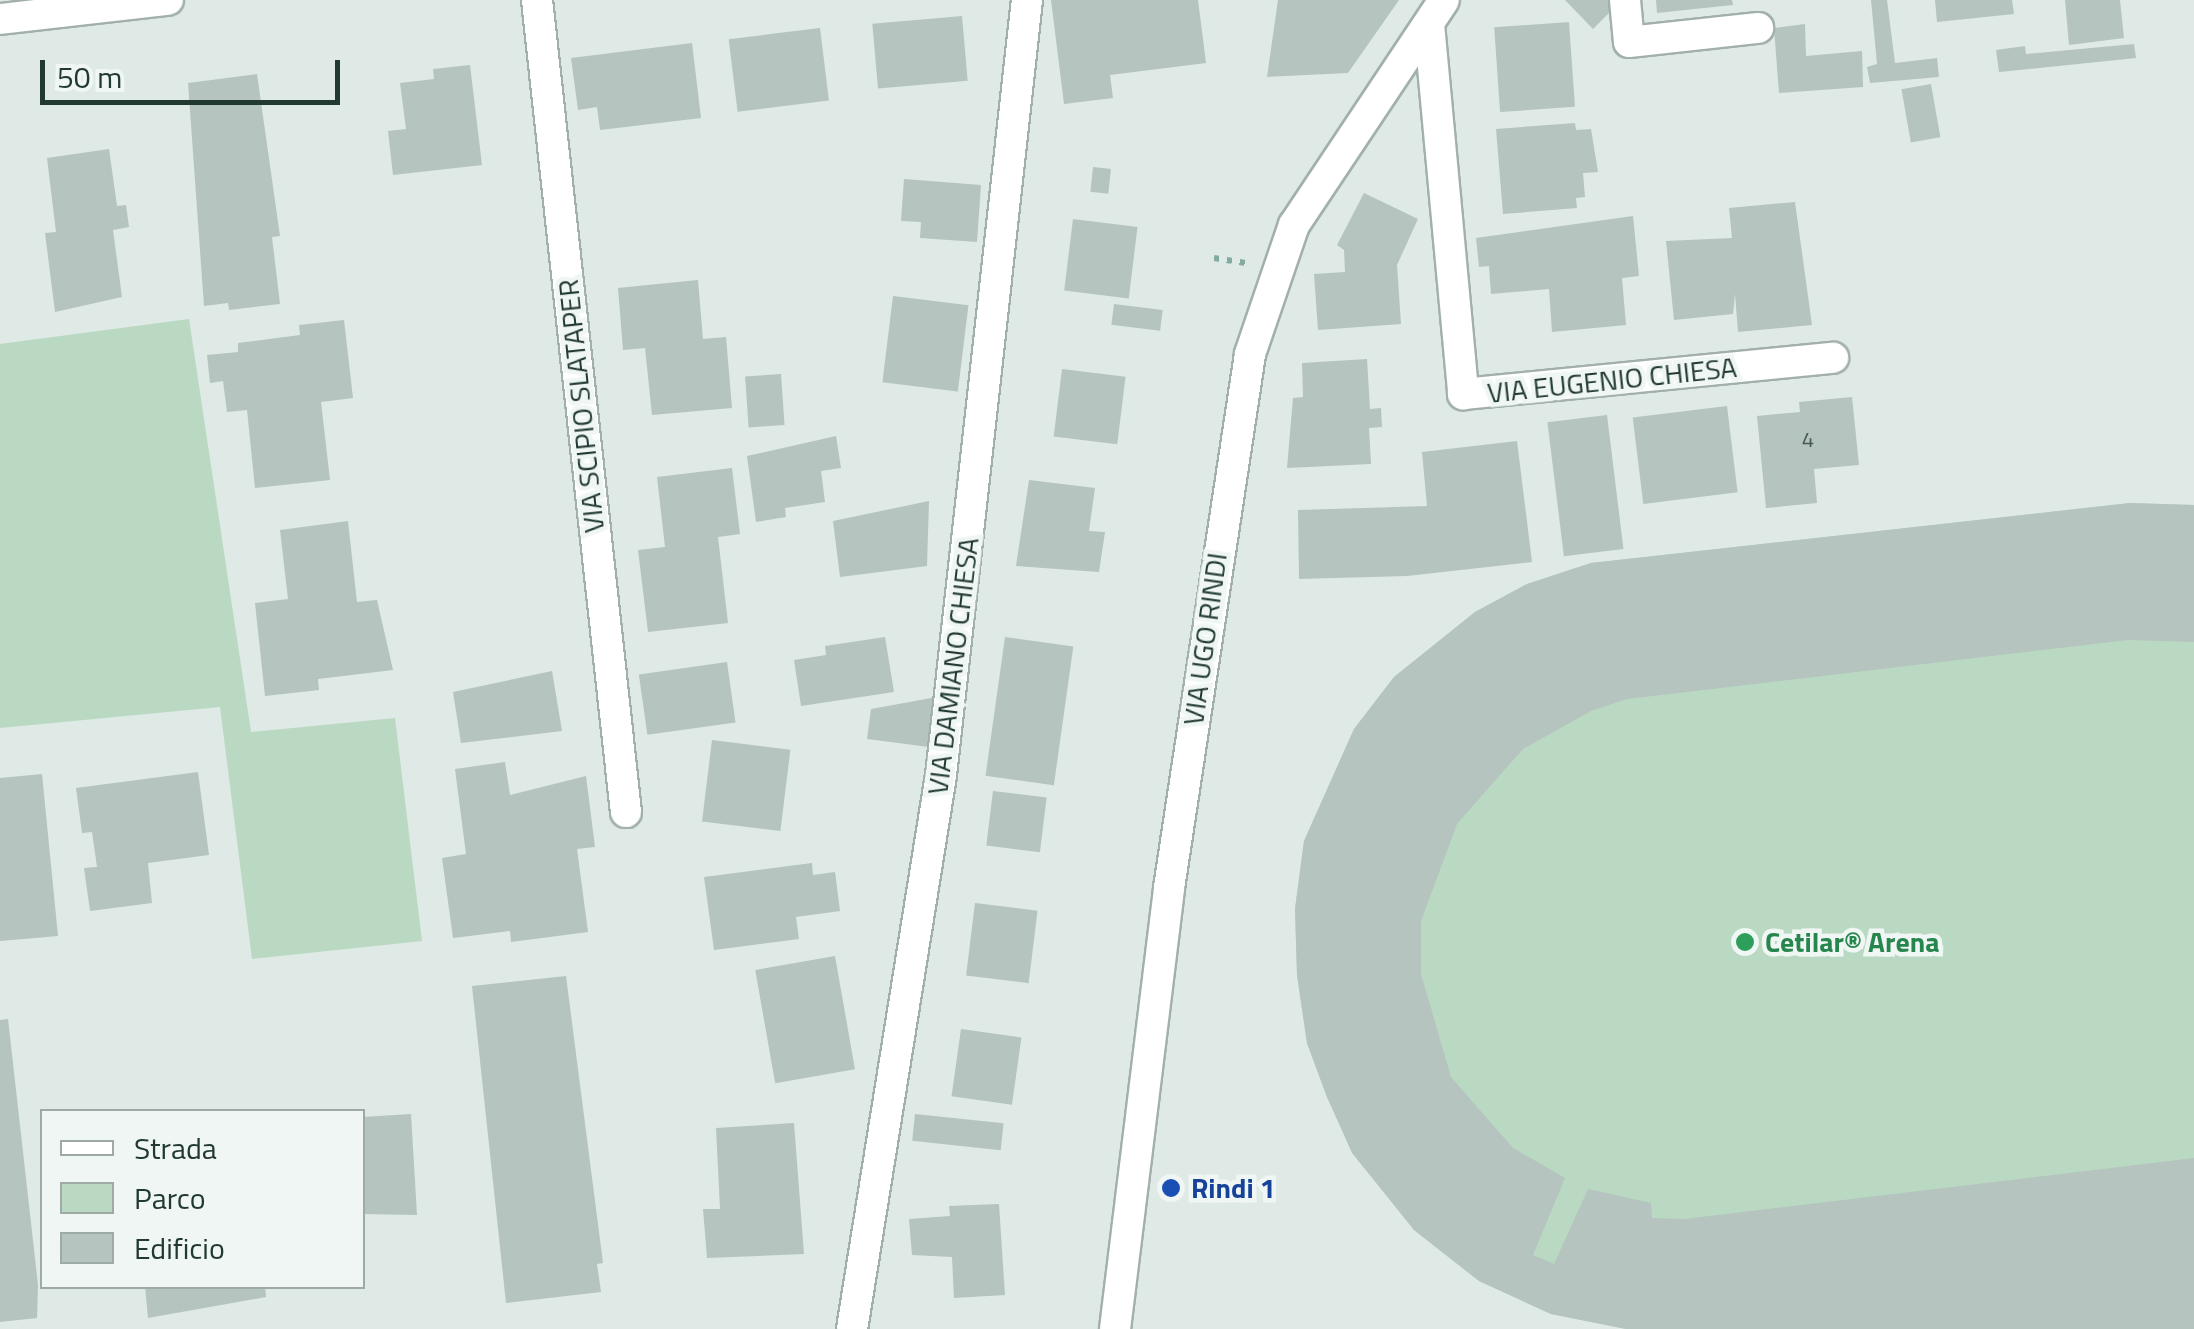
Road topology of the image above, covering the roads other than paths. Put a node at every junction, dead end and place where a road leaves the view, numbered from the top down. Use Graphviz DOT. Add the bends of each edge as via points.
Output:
graph roads {
  1 [pos="538,0"];
  2 [pos="1027,0"];
  3 [pos="1625,0"];
  4 [pos="153,1"];
  5 [pos="1436,12"];
  6 [pos="0,19"];
  7 [pos="1758,28"];
  8 [pos="1832,358"];
  9 [pos="626,812"];
  10 [pos="852,1329"];
  11 [pos="1116,1329"];
  1 -- 9 [label="street, VIA SCIPIO SLATAPER"];
  2 -- 10 [label="street, VIA DAMIANO CHIESA" via="941,775"];
  3 -- 7 [label="street" via="1629,42"];
  4 -- 6 [label="street"];
  5 -- 8 [label="street, VIA EUGENIO CHIESA" via="1462,394"];
  5 -- 11 [label="street, VIA UGO RINDI" via="1294,225 1250,354 1169,888"];
}
